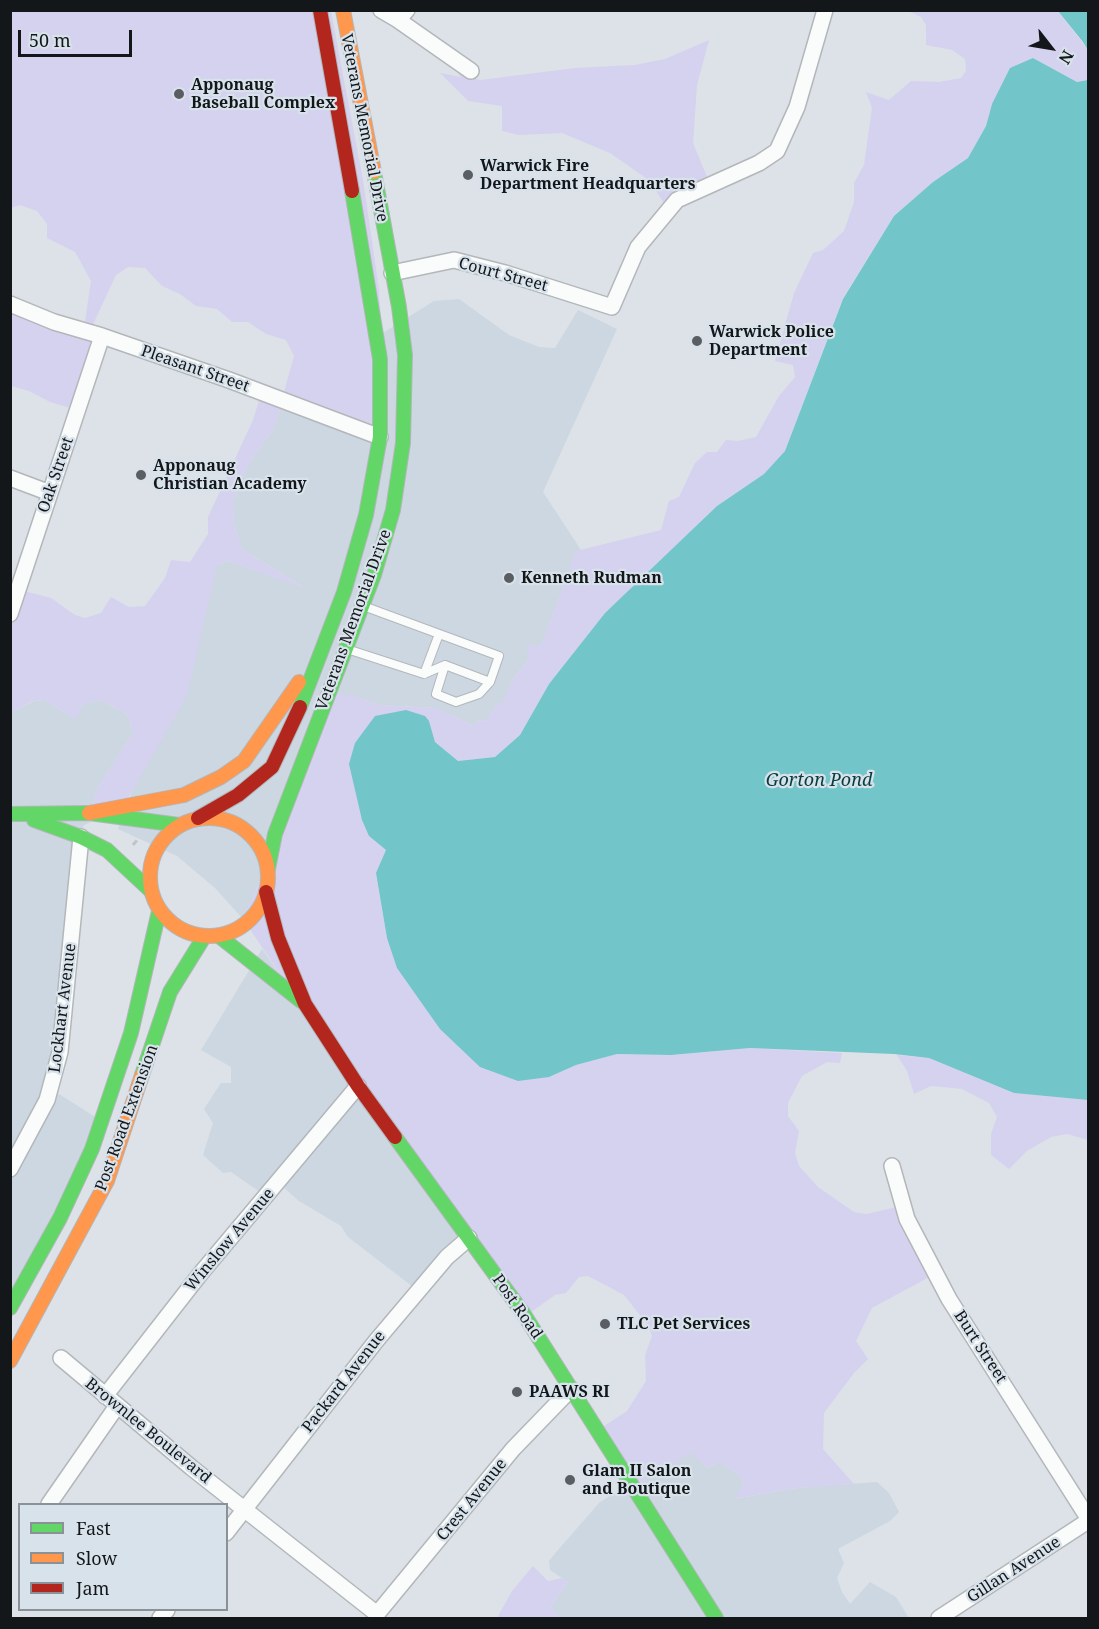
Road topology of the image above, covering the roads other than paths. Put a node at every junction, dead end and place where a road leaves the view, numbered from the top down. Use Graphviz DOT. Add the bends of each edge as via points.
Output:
graph roads {
  1 [pos="320,10"];
  2 [pos="343,10"];
  3 [pos="381,10"];
  4 [pos="825,10"];
  5 [pos="403,15"];
  6 [pos="471,71"];
  7 [pos="392,273"];
  8 [pos="10,304"];
  9 [pos="102,336"];
  10 [pos="380,437"];
  11 [pos="10,478"];
  12 [pos="50,493"];
  13 [pos="362,606"];
  14 [pos="10,614"];
  15 [pos="439,634"];
  16 [pos="346,648"];
  17 [pos="319,653"];
  18 [pos="445,665"];
  19 [pos="424,674"];
  20 [pos="490,682"];
  21 [pos="89,813"];
  22 [pos="17,815"];
  23 [pos="198,818"];
  24 [pos="179,825"];
  25 [pos="81,837"];
  26 [pos="268,869"];
  27 [pos="150,890"];
  28 [pos="266,892"];
  29 [pos="159,911"];
  30 [pos="219,936"];
  31 [pos="204,937"];
  32 [pos="305,1004"];
  33 [pos="358,1086"];
  34 [pos="892,1166"];
  35 [pos="10,1169"];
  36 [pos="469,1238"];
  37 [pos="10,1308"];
  38 [pos="61,1358"];
  39 [pos="10,1361"];
  40 [pos="571,1389"];
  41 [pos="105,1396"];
  42 [pos="117,1406"];
  43 [pos="50,1503"];
  44 [pos="245,1510"];
  45 [pos="1089,1520"];
  46 [pos="228,1531"];
  47 [pos="377,1614"];
  48 [pos="716,1618"];
  49 [pos="939,1618"];
  1 -- 10 [label="main road, Veterans Memorial Drive" via="369,279 378,347"];
  2 -- 7 [label="main road, Veterans Memorial Drive"];
  3 -- 5 [label="street"];
  4 -- 7 [label="street, Court Street" via="797,107 777,151 677,200 638,247 612,307 454,260"];
  5 -- 6 [label="street"];
  7 -- 13 [label="main road, Veterans Memorial Drive" via="405,355 404,443 393,510"];
  8 -- 9 [label="street, Pleasant Street"];
  9 -- 10 [label="street, Pleasant Street"];
  9 -- 12 [label="street, Oak Street"];
  10 -- 17 [label="main road, Veterans Memorial Drive" via="366,515 344,592"];
  11 -- 12 [label="street"];
  12 -- 14 [label="street, Oak Street"];
  13 -- 15 [label="lane"];
  13 -- 16 [label="main road, Veterans Memorial Drive"];
  15 -- 19 [label="lane"];
  15 -- 20 [label="lane" via="499,656"];
  16 -- 19 [label="lane"];
  16 -- 26 [label="main road, Veterans Memorial Drive" via="275,834"];
  17 -- 21 [label="main road" via="250,753 221,777 184,795"];
  17 -- 23 [label="main road, Veterans Memorial Drive" via="296,718 272,767 238,795"];
  18 -- 19 [label="lane"];
  18 -- 20 [label="lane"];
  18 -- 20 [label="lane" via="436,694 456,702 479,694"];
  21 -- 22 [label="main road"];
  21 -- 24 [label="main road"];
  22 -- 25 [label="main road"];
  23 -- 24 [label="main road, Post Road"];
  23 -- 26 [label="main road, Post Road" via="218,818 236,824 262,850"];
  24 -- 27 [label="main road, Post Road" via="164,837 154,853 149,871"];
  25 -- 27 [label="main road" via="107,850"];
  25 -- 35 [label="street, Lockhart Avenue" via="60,1052 47,1100"];
  26 -- 28 [label="main road, Post Road"];
  27 -- 29 [label="main road, Post Road"];
  28 -- 30 [label="main road, Post Road" via="249,921"];
  28 -- 32 [label="main road, Post Road" via="278,938"];
  29 -- 31 [label="main road, Post Road" via="179,928"];
  29 -- 37 [label="main road, Post Road Extension" via="131,1033 92,1149 60,1218"];
  30 -- 31 [label="main road, Post Road"];
  30 -- 32 [label="main road, Post Road"];
  31 -- 39 [label="main road, Post Road Extension" via="170,992 107,1182"];
  32 -- 33 [label="main road, Post Road"];
  33 -- 36 [label="main road, Post Road"];
  33 -- 41 [label="street, Winslow Avenue" via="201,1273"];
  34 -- 45 [label="street, Burt Street" via="907,1219 949,1299"];
  36 -- 40 [label="main road, Post Road"];
  36 -- 44 [label="street, Packard Avenue" via="447,1257 376,1341"];
  38 -- 41 [label="street, Brownlee Boulevard"];
  40 -- 47 [label="street, Crest Avenue" via="513,1449"];
  40 -- 48 [label="main road, Post Road"];
  41 -- 42 [label="street, Brownlee Boulevard"];
  42 -- 43 [label="street"];
  42 -- 44 [label="street, Brownlee Boulevard"];
  44 -- 46 [label="street, Packard Avenue"];
  44 -- 47 [label="street, Brownlee Boulevard"];
  45 -- 49 [label="street, Gillan Avenue"];
}
